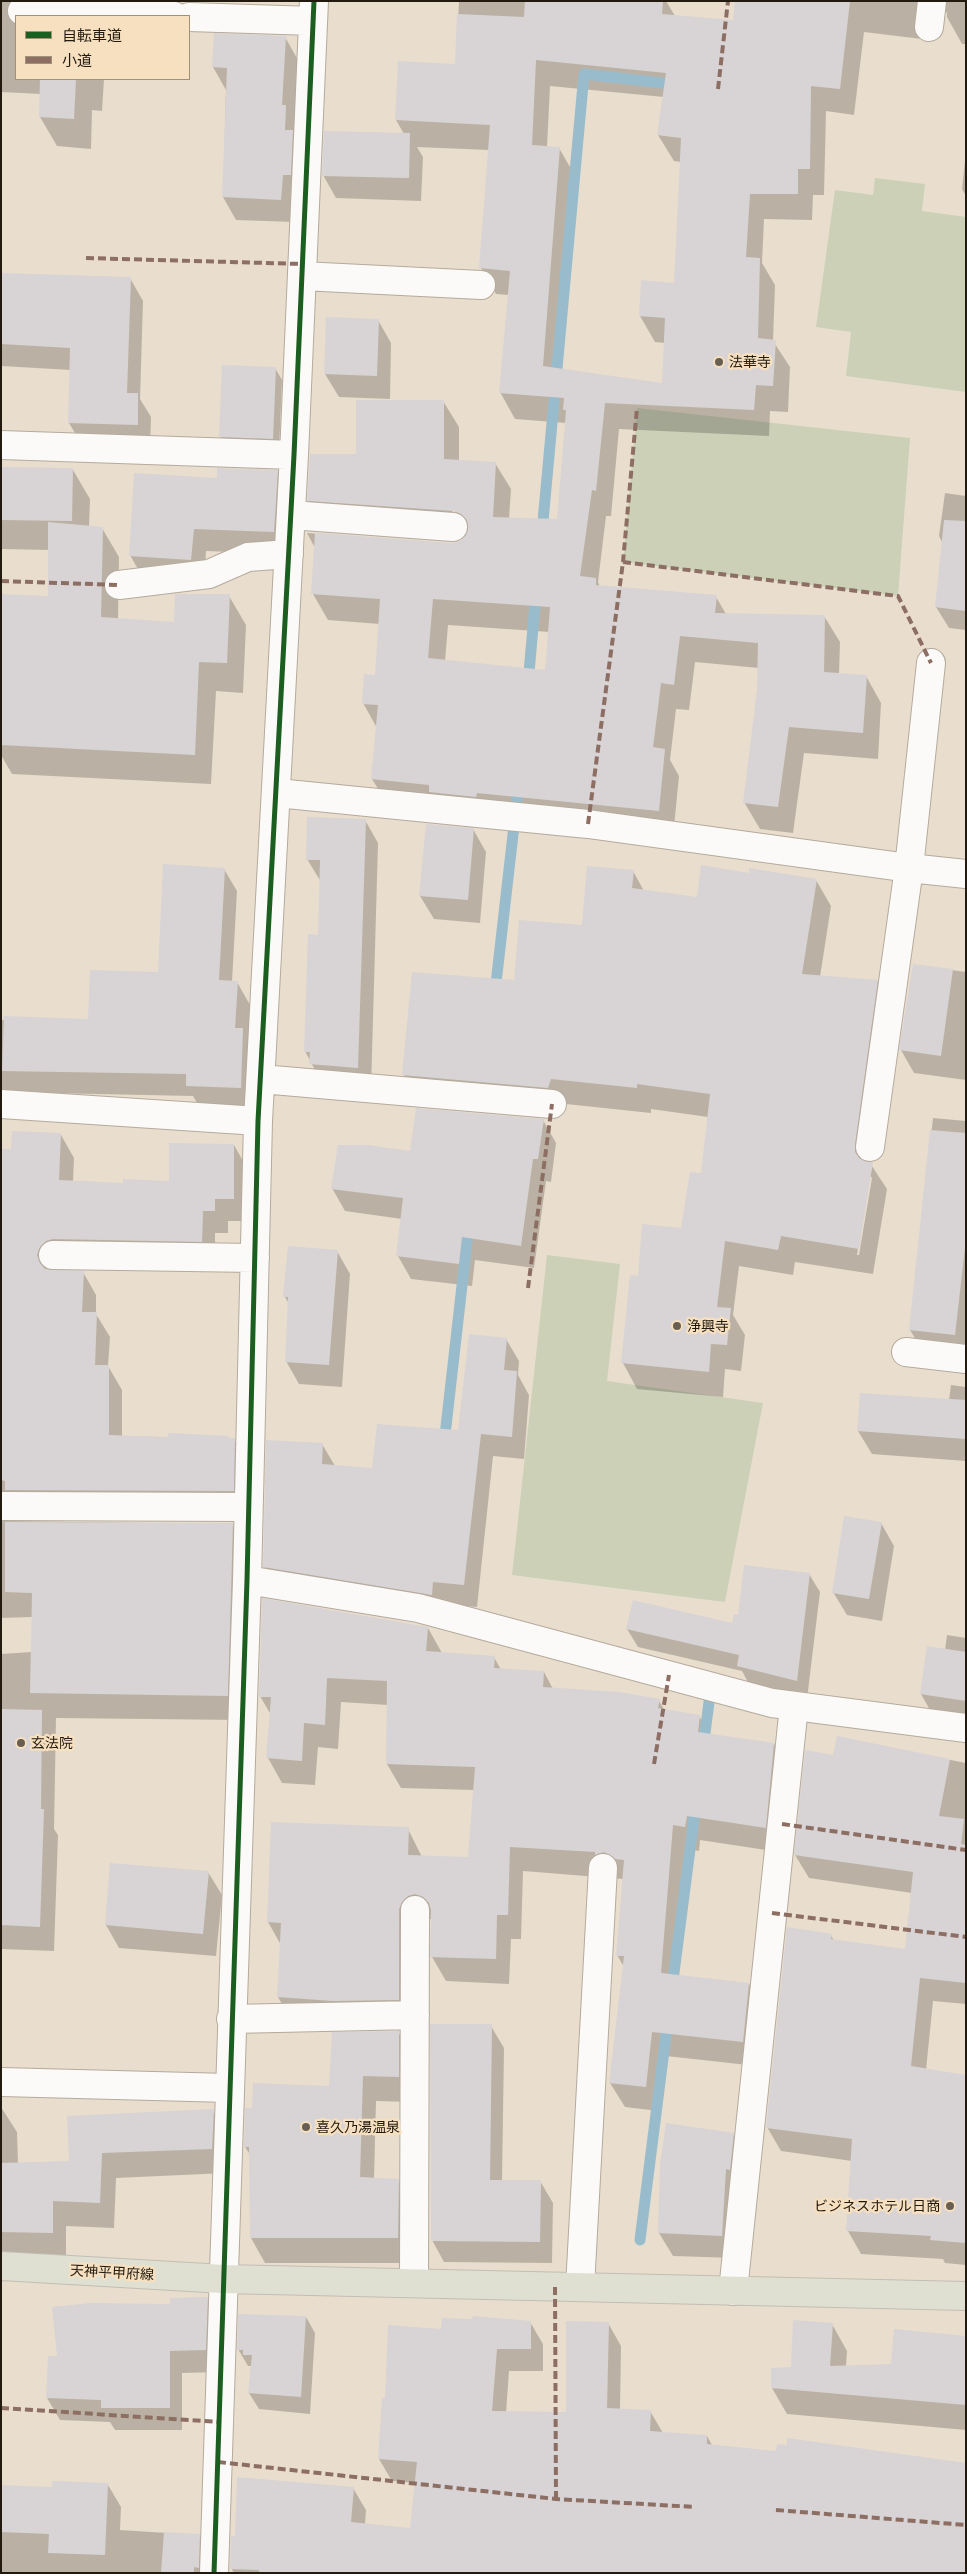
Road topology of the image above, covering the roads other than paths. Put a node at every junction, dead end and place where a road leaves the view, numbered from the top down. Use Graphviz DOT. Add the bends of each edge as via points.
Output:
graph roads {
  1 [pos="22,10"];
  2 [pos="314,11"];
  3 [pos="149,15"];
  4 [pos="190,17"];
  5 [pos="302,276"];
  6 [pos="480,286"];
  7 [pos="1,445"];
  8 [pos="294,455"];
  9 [pos="291,514"];
  10 [pos="453,527"];
  11 [pos="289,554"];
  12 [pos="119,585"];
  13 [pos="931,663"];
  14 [pos="277,793"];
  15 [pos="909,868"];
  16 [pos="966,874"];
  17 [pos="261,1079"];
  18 [pos="1,1104"];
  19 [pos="552,1104"];
  20 [pos="258,1121"];
  21 [pos="870,1147"];
  22 [pos="53,1255"];
  23 [pos="255,1258"];
  24 [pos="906,1352"];
  25 [pos="966,1359"];
  26 [pos="1,1506"];
  27 [pos="248,1507"];
  28 [pos="246,1580"];
  29 [pos="794,1706"];
  30 [pos="966,1728"];
  31 [pos="603,1868"];
  32 [pos="415,1910"];
  33 [pos="415,2015"];
  34 [pos="231,2019"];
  35 [pos="1,2082"];
  36 [pos="229,2088"];
  37 [pos="1,2266"];
  38 [pos="224,2279"];
  39 [pos="414,2283"];
  40 [pos="580,2287"];
  41 [pos="733,2291"];
  42 [pos="966,2296"];
  43 [pos="214,2573"];
  1 -- 3 [label="street"];
  2 -- 4 [label="street"];
  2 -- 5 [label="street"];
  5 -- 6 [label="street"];
  5 -- 8 [label="street"];
  7 -- 8 [label="street"];
  8 -- 9 [label="street"];
  9 -- 10 [label="street"];
  9 -- 11 [label="street"];
  11 -- 12 [label="street" via="248,557 209,574"];
  11 -- 14 [label="street"];
  13 -- 15 [label="street"];
  14 -- 15 [label="street" via="588,824"];
  14 -- 17 [label="street"];
  15 -- 16 [label="street"];
  15 -- 21 [label="street"];
  17 -- 19 [label="street"];
  17 -- 20 [label="street"];
  18 -- 20 [label="street"];
  20 -- 23 [label="street"];
  22 -- 23 [label="street"];
  23 -- 27 [label="street"];
  24 -- 25 [label="street"];
  26 -- 27 [label="street"];
  27 -- 28 [label="street"];
  28 -- 29 [label="street" via="418,1608 772,1703"];
  28 -- 34 [label="street"];
  29 -- 30 [label="street"];
  29 -- 41 [label="street"];
  31 -- 40 [label="street"];
  32 -- 33 [label="street"];
  33 -- 34 [label="street"];
  33 -- 39 [label="street"];
  34 -- 36 [label="street"];
  35 -- 36 [label="street"];
  36 -- 38 [label="street"];
  37 -- 38 [label="main road, 天神平甲府線"];
  38 -- 39 [label="main road, 天神平甲府線"];
  38 -- 43 [label="street"];
  39 -- 40 [label="main road, 天神平甲府線"];
  40 -- 41 [label="main road, 天神平甲府線"];
  41 -- 42 [label="main road, 天神平甲府線"];
}
